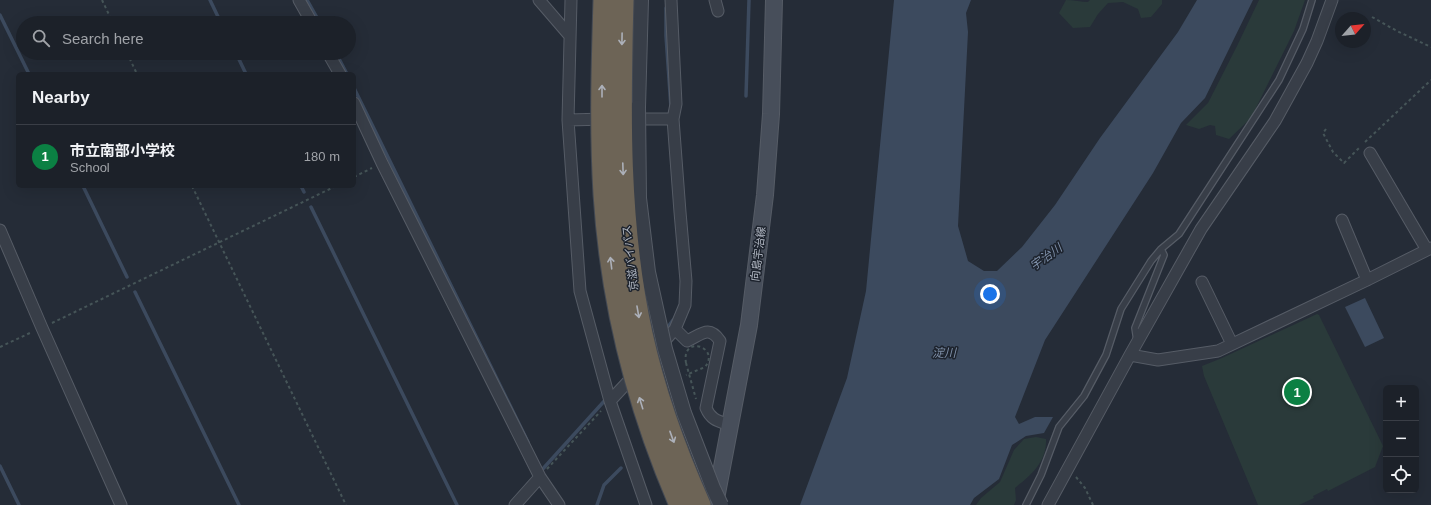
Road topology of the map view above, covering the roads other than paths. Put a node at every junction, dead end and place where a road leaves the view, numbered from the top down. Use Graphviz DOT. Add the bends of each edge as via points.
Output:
graph roads {
  1 [pos="299,0"];
  2 [pos="538,0"];
  3 [pos="571,0"];
  4 [pos="604,0"];
  5 [pos="623,0"];
  6 [pos="641,0"];
  7 [pos="671,0"];
  8 [pos="774,0"];
  9 [pos="1312,0"];
  10 [pos="1332,0"];
  11 [pos="308,16"];
  12 [pos="570,36"];
  13 [pos="332,60"];
  14 [pos="339,72"];
  15 [pos="356,107"];
  16 [pos="673,119"];
  17 [pos="568,120"];
  18 [pos="1370,153"];
  19 [pos="1342,220"];
  20 [pos="0,230"];
  21 [pos="1429,249"];
  22 [pos="1161,250"];
  23 [pos="1367,280"];
  24 [pos="1202,282"];
  25 [pos="675,329"];
  26 [pos="1138,341"];
  27 [pos="1232,344"];
  28 [pos="1130,356"];
  29 [pos="610,401"];
  30 [pos="730,425"];
  31 [pos="540,477"];
  32 [pos="121,505"];
  33 [pos="515,505"];
  34 [pos="559,505"];
  35 [pos="646,505"];
  36 [pos="680,505"];
  37 [pos="700,505"];
  38 [pos="715,505"];
  39 [pos="721,505"];
  40 [pos="1026,505"];
  41 [pos="1048,505"];
  1 -- 11 [label="street"];
  2 -- 12 [label="street"];
  3 -- 12 [label="street"];
  36 -- 4 [label="highway, 京滋バイパス, one-way, bridge" via="657,450 640,399 622,329 612,268 604,194 602,136"];
  5 -- 37 [label="highway, 京滋バイパス, one-way, bridge" via="621,135 634,294 663,412"];
  6 -- 39 [label="street, bridge" via="639,198 648,272 684,413 712,488"];
  7 -- 16 [label="street" via="676,104"];
  8 -- 30 [label="main road, 向島宇治線" via="771,114 765,195 750,325"];
  9 -- 22 [label="lane" via="1303,29 1279,80 1179,234"];
  10 -- 26 [label="street" via="1307,63 1274,121 1201,230"];
  12 -- 17 [label="street"];
  13 -- 14 [label="street"];
  15 -- 31 [label="street"];
  16 -- 17 [label="street"];
  16 -- 25 [label="street" via="686,281 684,305"];
  17 -- 29 [label="street" via="580,291"];
  18 -- 21 [label="street"];
  19 -- 23 [label="street"];
  20 -- 32 [label="street"];
  21 -- 23 [label="street"];
  22 -- 26 [label="lane" via="1164,255 1135,328"];
  22 -- 40 [label="lane" via="1151,261 1121,309 1106,355 1084,396 1059,427 1041,475"];
  23 -- 27 [label="street"];
  24 -- 27 [label="street"];
  25 -- 29 [label="street"];
  25 -- 30 [label="street" via="687,341 710,332 720,341 706,408 713,419"];
  26 -- 28 [label="street"];
  27 -- 28 [label="street" via="1218,351 1158,360"];
  28 -- 41 [label="street"];
  29 -- 35 [label="street"];
  30 -- 38 [label="main road, 向島宇治線"];
  31 -- 33 [label="street"];
  31 -- 34 [label="street"];
}
